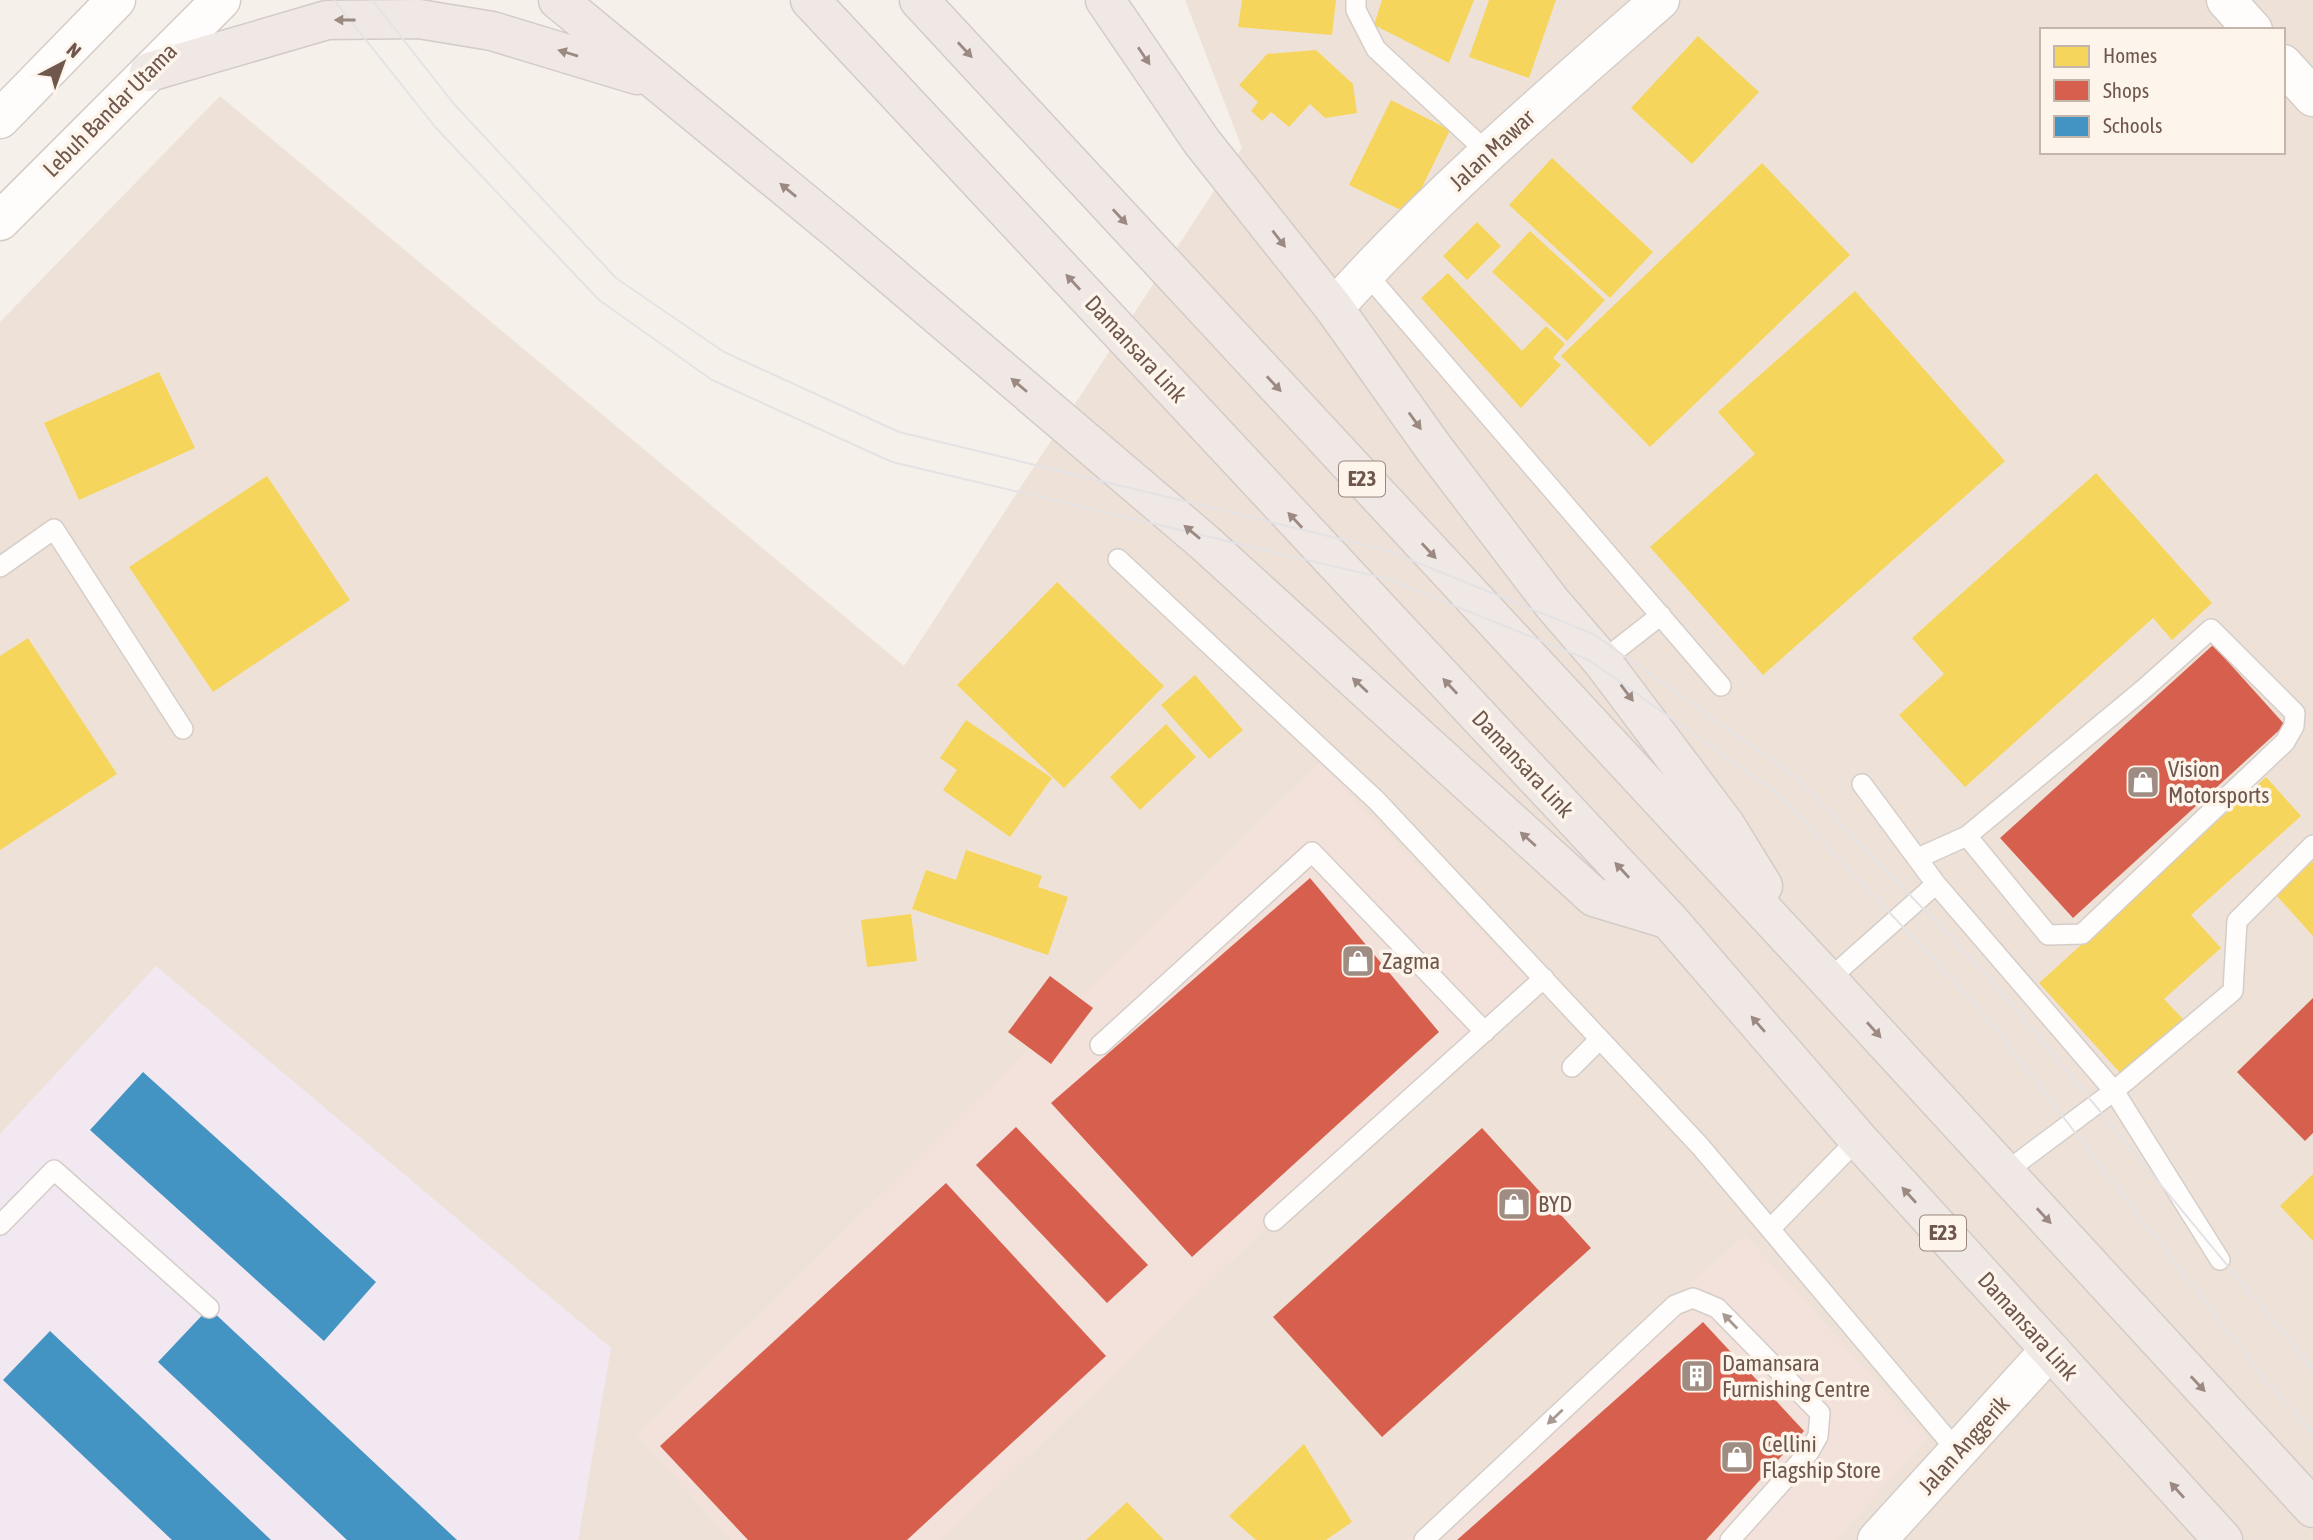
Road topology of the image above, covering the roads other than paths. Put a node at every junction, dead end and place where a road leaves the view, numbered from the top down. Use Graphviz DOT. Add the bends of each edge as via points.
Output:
graph roads {
  1 [pos="116,0"];
  2 [pos="221,0"];
  3 [pos="558,0"];
  4 [pos="810,0"];
  5 [pos="919,0"];
  6 [pos="1105,0"];
  7 [pos="1356,0"];
  8 [pos="1660,0"];
  9 [pos="2226,0"];
  10 [pos="2251,28"];
  11 [pos="2285,66"];
  12 [pos="149,72"];
  13 [pos="656,81"];
  14 [pos="2313,97"];
  15 [pos="0,119"];
  16 [pos="1487,152"];
  17 [pos="0,221"];
  18 [pos="1366,273"];
  19 [pos="1334,308"];
  20 [pos="1118,559"];
  21 [pos="0,567"];
  22 [pos="1661,615"];
  23 [pos="1602,661"];
  24 [pos="1721,686"];
  25 [pos="183,729"];
  26 [pos="1863,785"];
  27 [pos="1967,836"];
  28 [pos="2313,845"];
  29 [pos="1918,858"];
  30 [pos="1936,884"];
  31 [pos="1669,920"];
  32 [pos="1817,969"];
  33 [pos="1544,978"];
  34 [pos="1485,1032"];
  35 [pos="1600,1039"];
  36 [pos="1100,1045"];
  37 [pos="1572,1068"];
  38 [pos="2114,1091"];
  39 [pos="1858,1139"];
  40 [pos="2004,1173"];
  41 [pos="1274,1222"];
  42 [pos="0,1225"];
  43 [pos="1770,1229"];
  44 [pos="2220,1260"];
  45 [pos="209,1308"];
  46 [pos="2050,1350"];
  47 [pos="1958,1452"];
  48 [pos="2313,1508"];
  49 [pos="1424,1540"];
  50 [pos="1730,1540"];
  51 [pos="1877,1540"];
  52 [pos="2223,1540"];
  1 -- 15 [label="street"];
  2 -- 12 [label="street, Lebuh Bandar Utama"];
  3 -- 13 [label="highway"];
  31 -- 4 [label="highway, Damansara Link / E23, one-way"];
  5 -- 32 [label="highway, E23, one-way"];
  6 -- 19 [label="highway, one-way" via="1202,142"];
  7 -- 16 [label="lane" via="1356,10 1376,49"];
  8 -- 16 [label="street, Jalan Mawar"];
  9 -- 10 [label="street"];
  11 -- 14 [label="street"];
  13 -- 12 [label="highway, one-way" via="492,31 419,19 327,20"];
  12 -- 17 [label="street, Lebuh Bandar Utama"];
  31 -- 13 [label="highway, one-way" via="1594,897 1204,542"];
  16 -- 18 [label="street, Jalan Mawar"];
  18 -- 19 [label="street, Jalan Mawar"];
  18 -- 22 [label="lane"];
  19 -- 23 [label="highway, one-way" via="1433,447"];
  20 -- 33 [label="lane" via="1377,801"];
  21 -- 25 [label="lane" via="54,529"];
  22 -- 23 [label="lane"];
  22 -- 24 [label="lane"];
  23 -- 32 [label="highway, one-way" via="1726,825"];
  26 -- 29 [label="lane"];
  27 -- 27 [label="lane" via="2211,629 2295,713 2285,742 2082,934 2048,935"];
  27 -- 29 [label="lane"];
  28 -- 38 [label="lane" via="2236,921 2233,991"];
  29 -- 30 [label="lane"];
  30 -- 32 [label="lane"];
  30 -- 38 [label="lane"];
  39 -- 31 [label="highway, Damansara Link / E23, one-way"];
  32 -- 40 [label="highway, E23, one-way"];
  33 -- 34 [label="lane"];
  33 -- 35 [label="lane"];
  34 -- 36 [label="lane" via="1312,852"];
  34 -- 41 [label="lane"];
  35 -- 37 [label="lane"];
  35 -- 43 [label="lane"];
  38 -- 40 [label="lane"];
  38 -- 44 [label="lane"];
  39 -- 43 [label="lane"];
  46 -- 39 [label="highway, Damansara Link / E23, one-way"];
  40 -- 48 [label="highway, E23, one-way"];
  42 -- 45 [label="lane" via="54,1170"];
  43 -- 47 [label="lane"];
  46 -- 47 [label="street, Jalan Anggerik"];
  52 -- 46 [label="highway, Damansara Link / E23, one-way"];
  47 -- 51 [label="street, Jalan Anggerik"];
  50 -- 49 [label="lane, one-way" via="1809,1452 1818,1436 1820,1413 1717,1308 1693,1298 1675,1304"];
}
